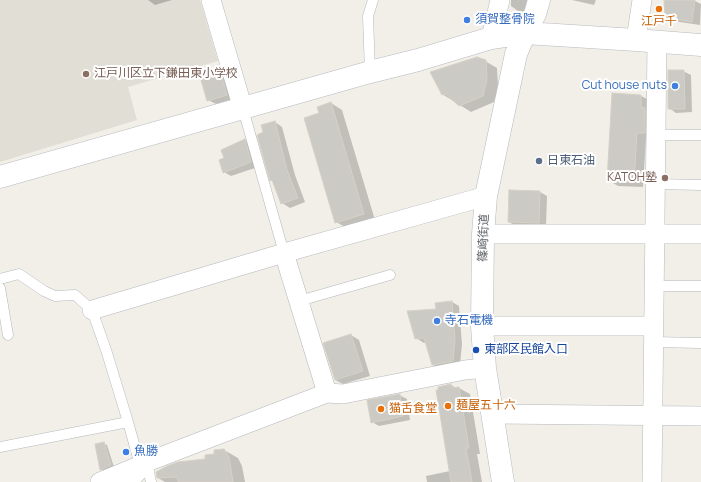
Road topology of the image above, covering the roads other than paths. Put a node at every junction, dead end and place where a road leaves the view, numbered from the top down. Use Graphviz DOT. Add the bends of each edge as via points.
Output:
graph roads {
  1 [pos="211,0"];
  2 [pos="373,0"];
  3 [pos="500,0"];
  4 [pos="539,0"];
  5 [pos="642,0"];
  6 [pos="525,34"];
  7 [pos="491,38"];
  8 [pos="636,40"];
  9 [pos="657,41"];
  10 [pos="701,46"];
  11 [pos="370,72"];
  12 [pos="243,109"];
  13 [pos="656,135"];
  14 [pos="701,135"];
  15 [pos="0,177"];
  16 [pos="655,184"];
  17 [pos="701,184"];
  18 [pos="486,196"];
  19 [pos="483,234"];
  20 [pos="655,234"];
  21 [pos="701,234"];
  22 [pos="284,253"];
  23 [pos="390,275"];
  24 [pos="0,279"];
  25 [pos="654,286"];
  26 [pos="701,286"];
  27 [pos="0,288"];
  28 [pos="299,301"];
  29 [pos="92,310"];
  30 [pos="482,326"];
  31 [pos="653,334"];
  32 [pos="8,335"];
  33 [pos="701,343"];
  34 [pos="485,368"];
  35 [pos="327,393"];
  36 [pos="493,414"];
  37 [pos="652,416"];
  38 [pos="701,416"];
  39 [pos="128,422"];
  40 [pos="0,447"];
  41 [pos="144,464"];
  42 [pos="100,482"];
  43 [pos="127,482"];
  44 [pos="151,482"];
  45 [pos="503,482"];
  46 [pos="652,482"];
  1 -- 12 [label="street"];
  2 -- 11 [label="lane" via="368,16"];
  3 -- 7 [label="street"];
  4 -- 6 [label="street, 篠崎街道"];
  5 -- 8 [label="street"];
  6 -- 7 [label="street"];
  6 -- 8 [label="street"];
  6 -- 18 [label="street, 篠崎街道" via="516,54"];
  7 -- 11 [label="street"];
  8 -- 9 [label="street"];
  9 -- 10 [label="street"];
  9 -- 13 [label="street"];
  11 -- 12 [label="street"];
  12 -- 15 [label="street"];
  12 -- 22 [label="lane"];
  13 -- 14 [label="lane"];
  13 -- 16 [label="street"];
  16 -- 17 [label="lane"];
  16 -- 20 [label="street"];
  18 -- 19 [label="street, 篠崎街道"];
  18 -- 22 [label="street"];
  19 -- 20 [label="street"];
  19 -- 30 [label="street, 篠崎街道"];
  20 -- 21 [label="street"];
  20 -- 25 [label="street"];
  22 -- 28 [label="street"];
  22 -- 29 [label="street"];
  23 -- 28 [label="lane"];
  24 -- 29 [label="lane" via="19,274 54,296 75,295"];
  25 -- 26 [label="lane"];
  25 -- 31 [label="street"];
  27 -- 32 [label="lane"];
  28 -- 35 [label="street"];
  29 -- 39 [label="lane"];
  30 -- 31 [label="street"];
  30 -- 34 [label="street, 篠崎街道"];
  31 -- 33 [label="lane"];
  31 -- 37 [label="street"];
  34 -- 35 [label="street" via="343,394"];
  34 -- 36 [label="street, 篠崎街道"];
  35 -- 41 [label="street"];
  36 -- 37 [label="street"];
  36 -- 45 [label="street, 篠崎街道"];
  37 -- 38 [label="street"];
  37 -- 46 [label="street"];
  39 -- 40 [label="lane"];
  39 -- 41 [label="lane"];
  41 -- 42 [label="street"];
  41 -- 43 [label="street"];
  41 -- 44 [label="lane"];
}
